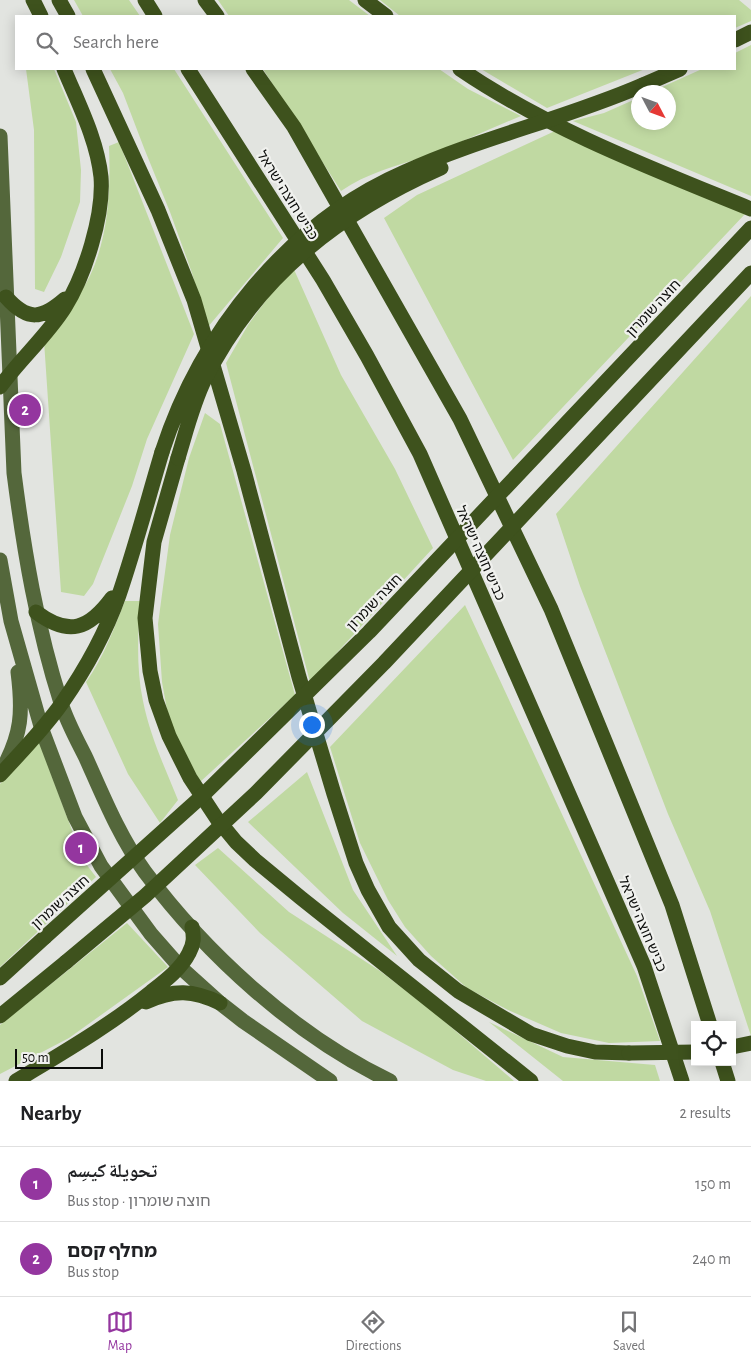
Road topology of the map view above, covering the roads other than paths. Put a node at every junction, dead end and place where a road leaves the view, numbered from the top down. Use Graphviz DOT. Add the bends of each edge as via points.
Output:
graph roads {
  1 [pos="33,0"];
  2 [pos="59,0"];
  3 [pos="145,0"];
  4 [pos="205,0"];
  5 [pos="365,0"];
  6 [pos="40,15"];
  7 [pos="67,15"];
  8 [pos="154,15"];
  9 [pos="215,15"];
  10 [pos="385,15"];
  11 [pos="751,32"];
  12 [pos="736,40"];
  13 [pos="64,70"];
  14 [pos="93,70"];
  15 [pos="189,70"];
  16 [pos="254,70"];
  17 [pos="461,70"];
  18 [pos="678,70"];
  19 [pos="526,128"];
  20 [pos="0,136"];
  21 [pos="751,209"];
  22 [pos="751,228"];
  23 [pos="751,273"];
  24 [pos="75,288"];
  25 [pos="6,297"];
  26 [pos="4,381"];
  27 [pos="0,560"];
  28 [pos="128,565"];
  29 [pos="36,612"];
  30 [pos="11,621"];
  31 [pos="61,704"];
  32 [pos="42,730"];
  33 [pos="0,774"];
  34 [pos="192,927"];
  35 [pos="180,967"];
  36 [pos="0,978"];
  37 [pos="220,1003"];
  38 [pos="131,1008"];
  39 [pos="0,1016"];
  40 [pos="709,1021"];
  41 [pos="751,1043"];
  42 [pos="736,1046"];
  43 [pos="691,1052"];
  44 [pos="723,1066"];
  45 [pos="16,1081"];
  46 [pos="330,1081"];
  47 [pos="390,1081"];
  48 [pos="531,1081"];
  49 [pos="682,1081"];
  50 [pos="728,1081"];
  1 -- 6 [label="highway"];
  2 -- 7 [label="highway"];
  3 -- 8 [label="highway"];
  4 -- 9 [label="highway"];
  5 -- 10 [label="highway"];
  11 -- 12 [label="highway"];
  13 -- 24 [label="highway" via="90,131 101,177 99,215 90,251"];
  14 -- 43 [label="highway, bridge" via="158,210 194,300 331,785 356,863 389,927 419,960 458,991 531,1034 595,1052"];
  15 -- 49 [label="highway, כביש חוצה ישראל" via="323,280 420,454 644,966"];
  16 -- 40 [label="highway, כביש חוצה ישראל" via="294,127 460,419 543,591 672,905"];
  17 -- 21 [label="highway" via="554,123"];
  18 -- 19 [label="highway, bridge" via="612,98"];
  19 -- 28 [label="highway, bridge" via="404,172 376,186 325,219 286,252 242,302 191,379 162,452"];
  19 -- 48 [label="highway, bridge" via="382,196 332,228 271,283 240,323 205,379 154,542 145,618 156,700 190,778 217,820 255,860"];
  20 -- 25 [label="main road"];
  22 -- 36 [label="highway, חוצה שומרון, bridge" via="369,632 201,797"];
  23 -- 39 [label="highway, bridge" via="391,656 256,793 145,896"];
  24 -- 25 [label="highway" via="51,311 35,316 21,311"];
  24 -- 26 [label="highway" via="54,322"];
  25 -- 26 [label="main road"];
  26 -- 29 [label="main road" via="21,526"];
  27 -- 30 [label="main road"];
  28 -- 29 [label="highway" via="113,596 95,618 81,625 60,626"];
  28 -- 31 [label="highway" via="99,639"];
  29 -- 31 [label="main road"];
  30 -- 32 [label="main road"];
  30 -- 33 [label="main road" via="20,690 20,727"];
  31 -- 32 [label="highway"];
  31 -- 34 [label="main road" via="104,798 144,871"];
  32 -- 33 [label="highway"];
  32 -- 35 [label="main road" via="75,817 101,866 151,934"];
  34 -- 35 [label="highway" via="194,939"];
  34 -- 47 [label="main road" via="215,953 311,1035"];
  35 -- 37 [label="main road"];
  35 -- 38 [label="highway"];
  37 -- 38 [label="highway" via="194,993 181,992"];
  37 -- 46 [label="main road"];
  38 -- 45 [label="highway"];
  41 -- 42 [label="highway"];
  44 -- 50 [label="highway"];
}
